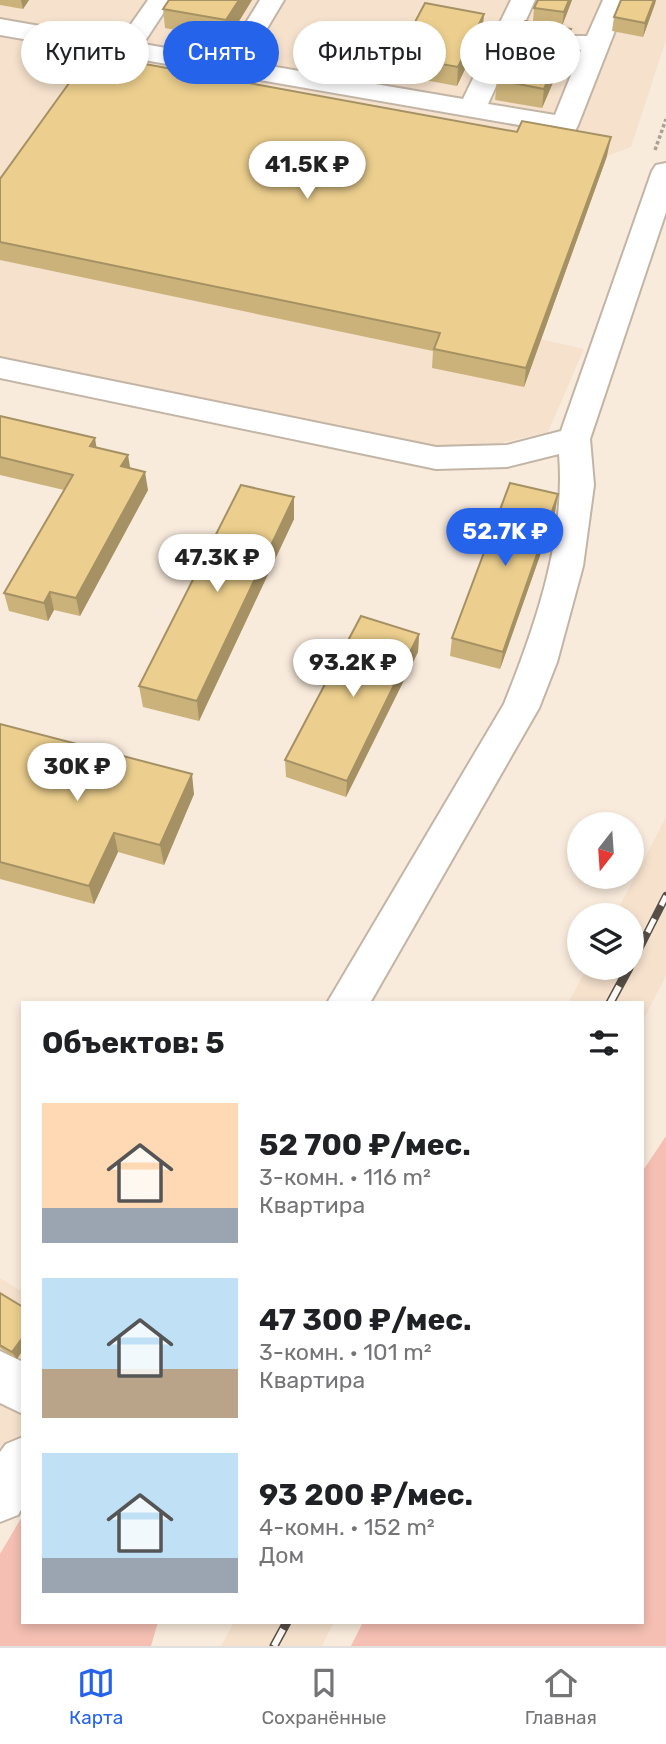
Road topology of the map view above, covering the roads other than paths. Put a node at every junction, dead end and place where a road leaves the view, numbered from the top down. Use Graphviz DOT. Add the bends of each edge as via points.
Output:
graph roads {
  1 [pos="160,0"];
  2 [pos="272,0"];
  3 [pos="523,0"];
  4 [pos="615,0"];
  5 [pos="146,21"];
  6 [pos="259,21"];
  7 [pos="527,21"];
  8 [pos="0,27"];
  9 [pos="21,31"];
  10 [pos="580,42"];
  11 [pos="596,45"];
  12 [pos="279,75"];
  13 [pos="491,84"];
  14 [pos="472,109"];
  15 [pos="666,171"];
  16 [pos="0,368"];
  17 [pos="574,439"];
  18 [pos="349,1001"];
  19 [pos="0,1375"];
  20 [pos="21,1389"];
  21 [pos="21,1464"];
  22 [pos="0,1497"];
  1 -- 5 [label="street"];
  2 -- 6 [label="street"];
  3 -- 7 [label="street"];
  4 -- 11 [label="street"];
  8 -- 9 [label="street"];
  10 -- 11 [label="street"];
  11 -- 14 [label="street" via="565,125"];
  12 -- 14 [label="street"];
  13 -- 14 [label="street"];
  15 -- 17 [label="street"];
  16 -- 17 [label="street" via="436,458 507,457"];
  17 -- 18 [label="street" via="578,485 566,566 521,708"];
  19 -- 20 [label="street"];
  21 -- 22 [label="street"];
}
